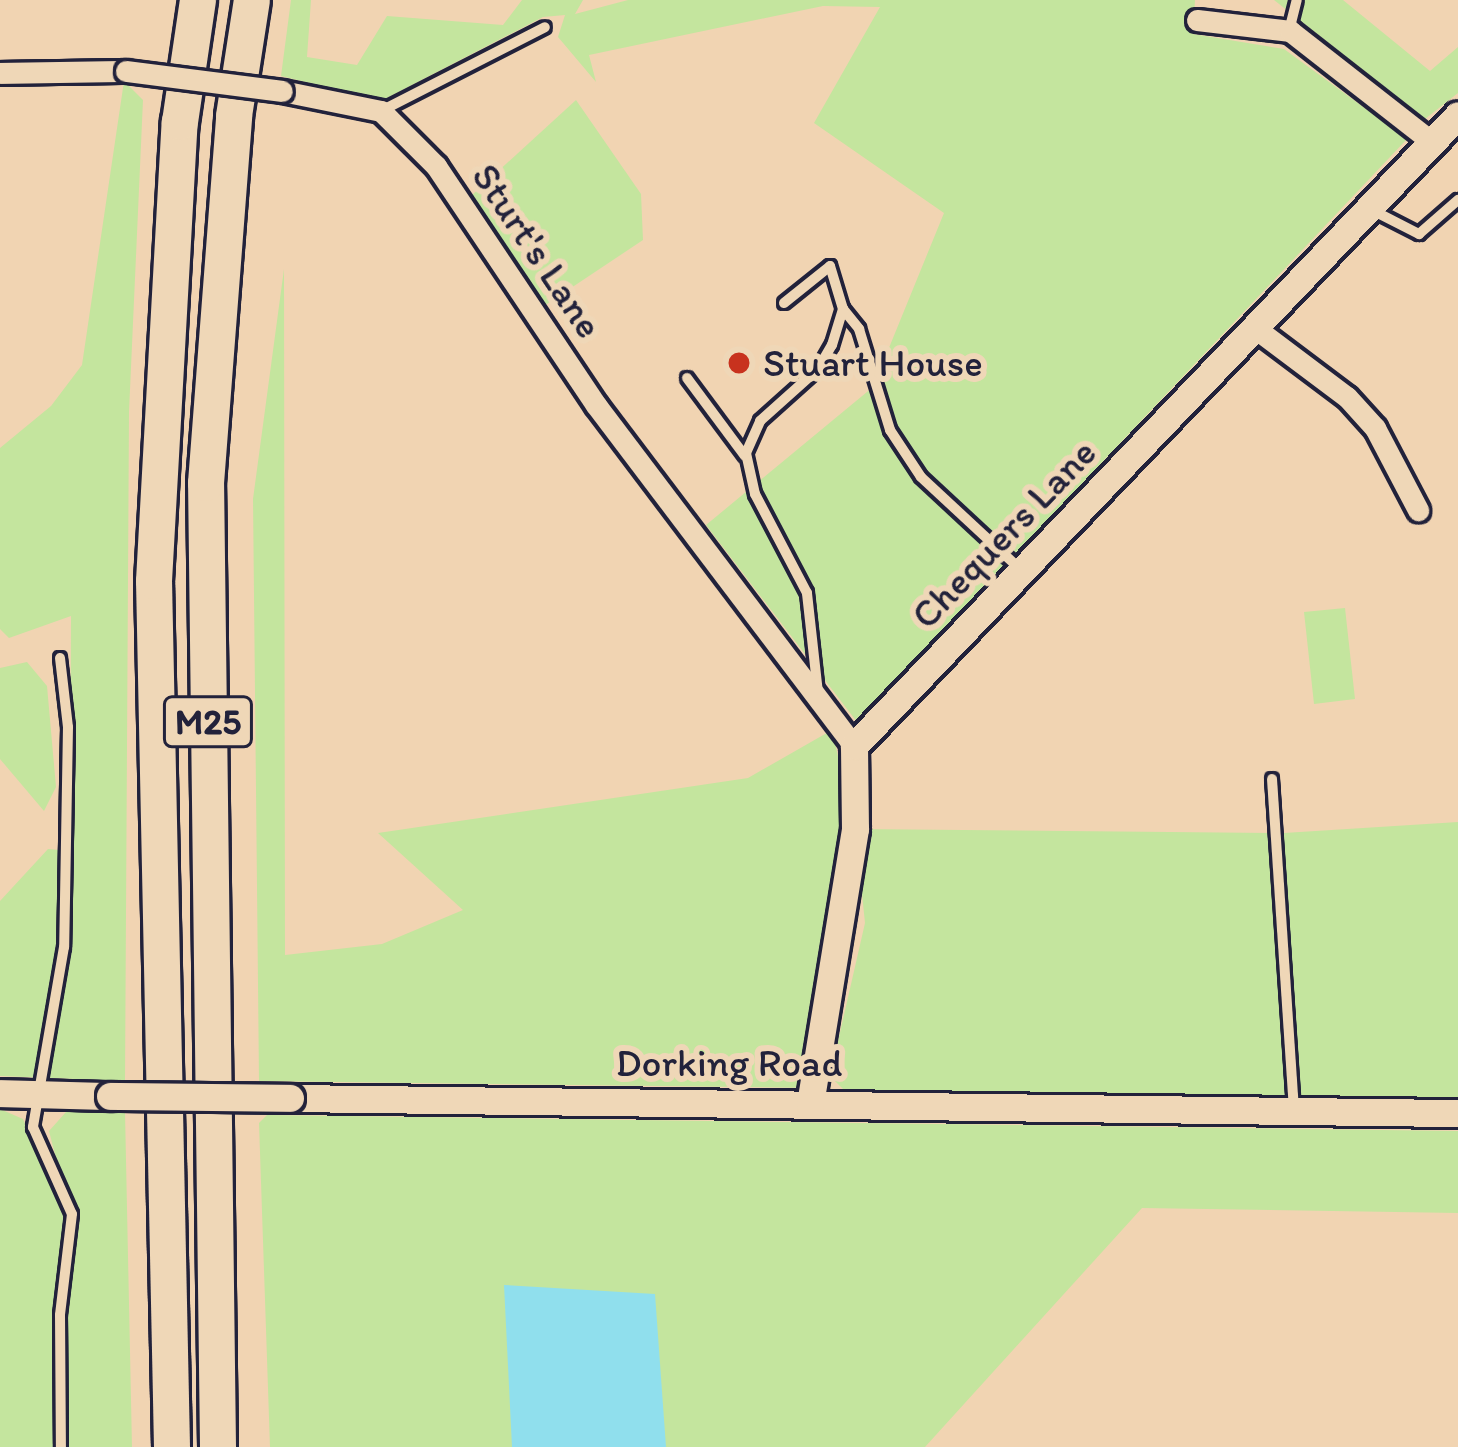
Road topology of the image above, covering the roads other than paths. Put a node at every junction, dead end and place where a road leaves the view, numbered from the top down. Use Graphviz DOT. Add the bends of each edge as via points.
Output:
graph roads {
  1 [pos="198,0"];
  2 [pos="252,0"];
  3 [pos="1297,0"];
  4 [pos="1197,20"];
  5 [pos="545,27"];
  6 [pos="1288,31"];
  7 [pos="0,73"];
  8 [pos="380,111"];
  9 [pos="1458,115"];
  10 [pos="1431,141"];
  11 [pos="1458,200"];
  12 [pos="1372,210"];
  13 [pos="784,302"];
  14 [pos="843,309"];
  15 [pos="1255,328"];
  16 [pos="687,378"];
  17 [pos="747,458"];
  18 [pos="1418,510"];
  19 [pos="1022,571"];
  20 [pos="60,658"];
  21 [pos="818,697"];
  22 [pos="854,746"];
  23 [pos="1272,779"];
  24 [pos="0,1093"];
  25 [pos="35,1094"];
  26 [pos="810,1103"];
  27 [pos="1294,1107"];
  28 [pos="1458,1113"];
  29 [pos="61,1447"];
  30 [pos="172,1447"];
  31 [pos="218,1447"];
  1 -- 30 [label="highway, M25" via="180,122 154,581"];
  2 -- 31 [label="highway, M25" via="234,116 206,483"];
  3 -- 6 [label="lane"];
  4 -- 6 [label="street"];
  5 -- 8 [label="lane"];
  6 -- 10 [label="street"];
  7 -- 8 [label="street, bridge" via="126,71"];
  8 -- 21 [label="street, Sturt's Lane" via="436,166 596,405"];
  9 -- 10 [label="main road, Chequers Lane"];
  10 -- 12 [label="main road, Chequers Lane"];
  11 -- 12 [label="lane" via="1419,234"];
  12 -- 15 [label="main road, Chequers Lane"];
  13 -- 14 [label="lane" via="830,266"];
  14 -- 17 [label="lane" via="818,369 760,421"];
  14 -- 19 [label="lane" via="859,329 890,430 921,477"];
  15 -- 18 [label="street" via="1375,428"];
  15 -- 19 [label="main road, Chequers Lane"];
  16 -- 17 [label="lane"];
  17 -- 21 [label="lane" via="755,494 806,593 819,651"];
  19 -- 22 [label="main road, Chequers Lane"];
  20 -- 25 [label="lane" via="68,727 64,947"];
  21 -- 22 [label="street, Sturt's Lane"];
  22 -- 26 [label="main road" via="855,829"];
  23 -- 27 [label="lane"];
  24 -- 25 [label="main road, Dorking Road"];
  25 -- 26 [label="main road, Dorking Road, bridge"];
  25 -- 29 [label="lane" via="33,1127 72,1214 60,1315"];
  26 -- 27 [label="main road, Dorking Road"];
  27 -- 28 [label="main road, Dorking Road"];
}
